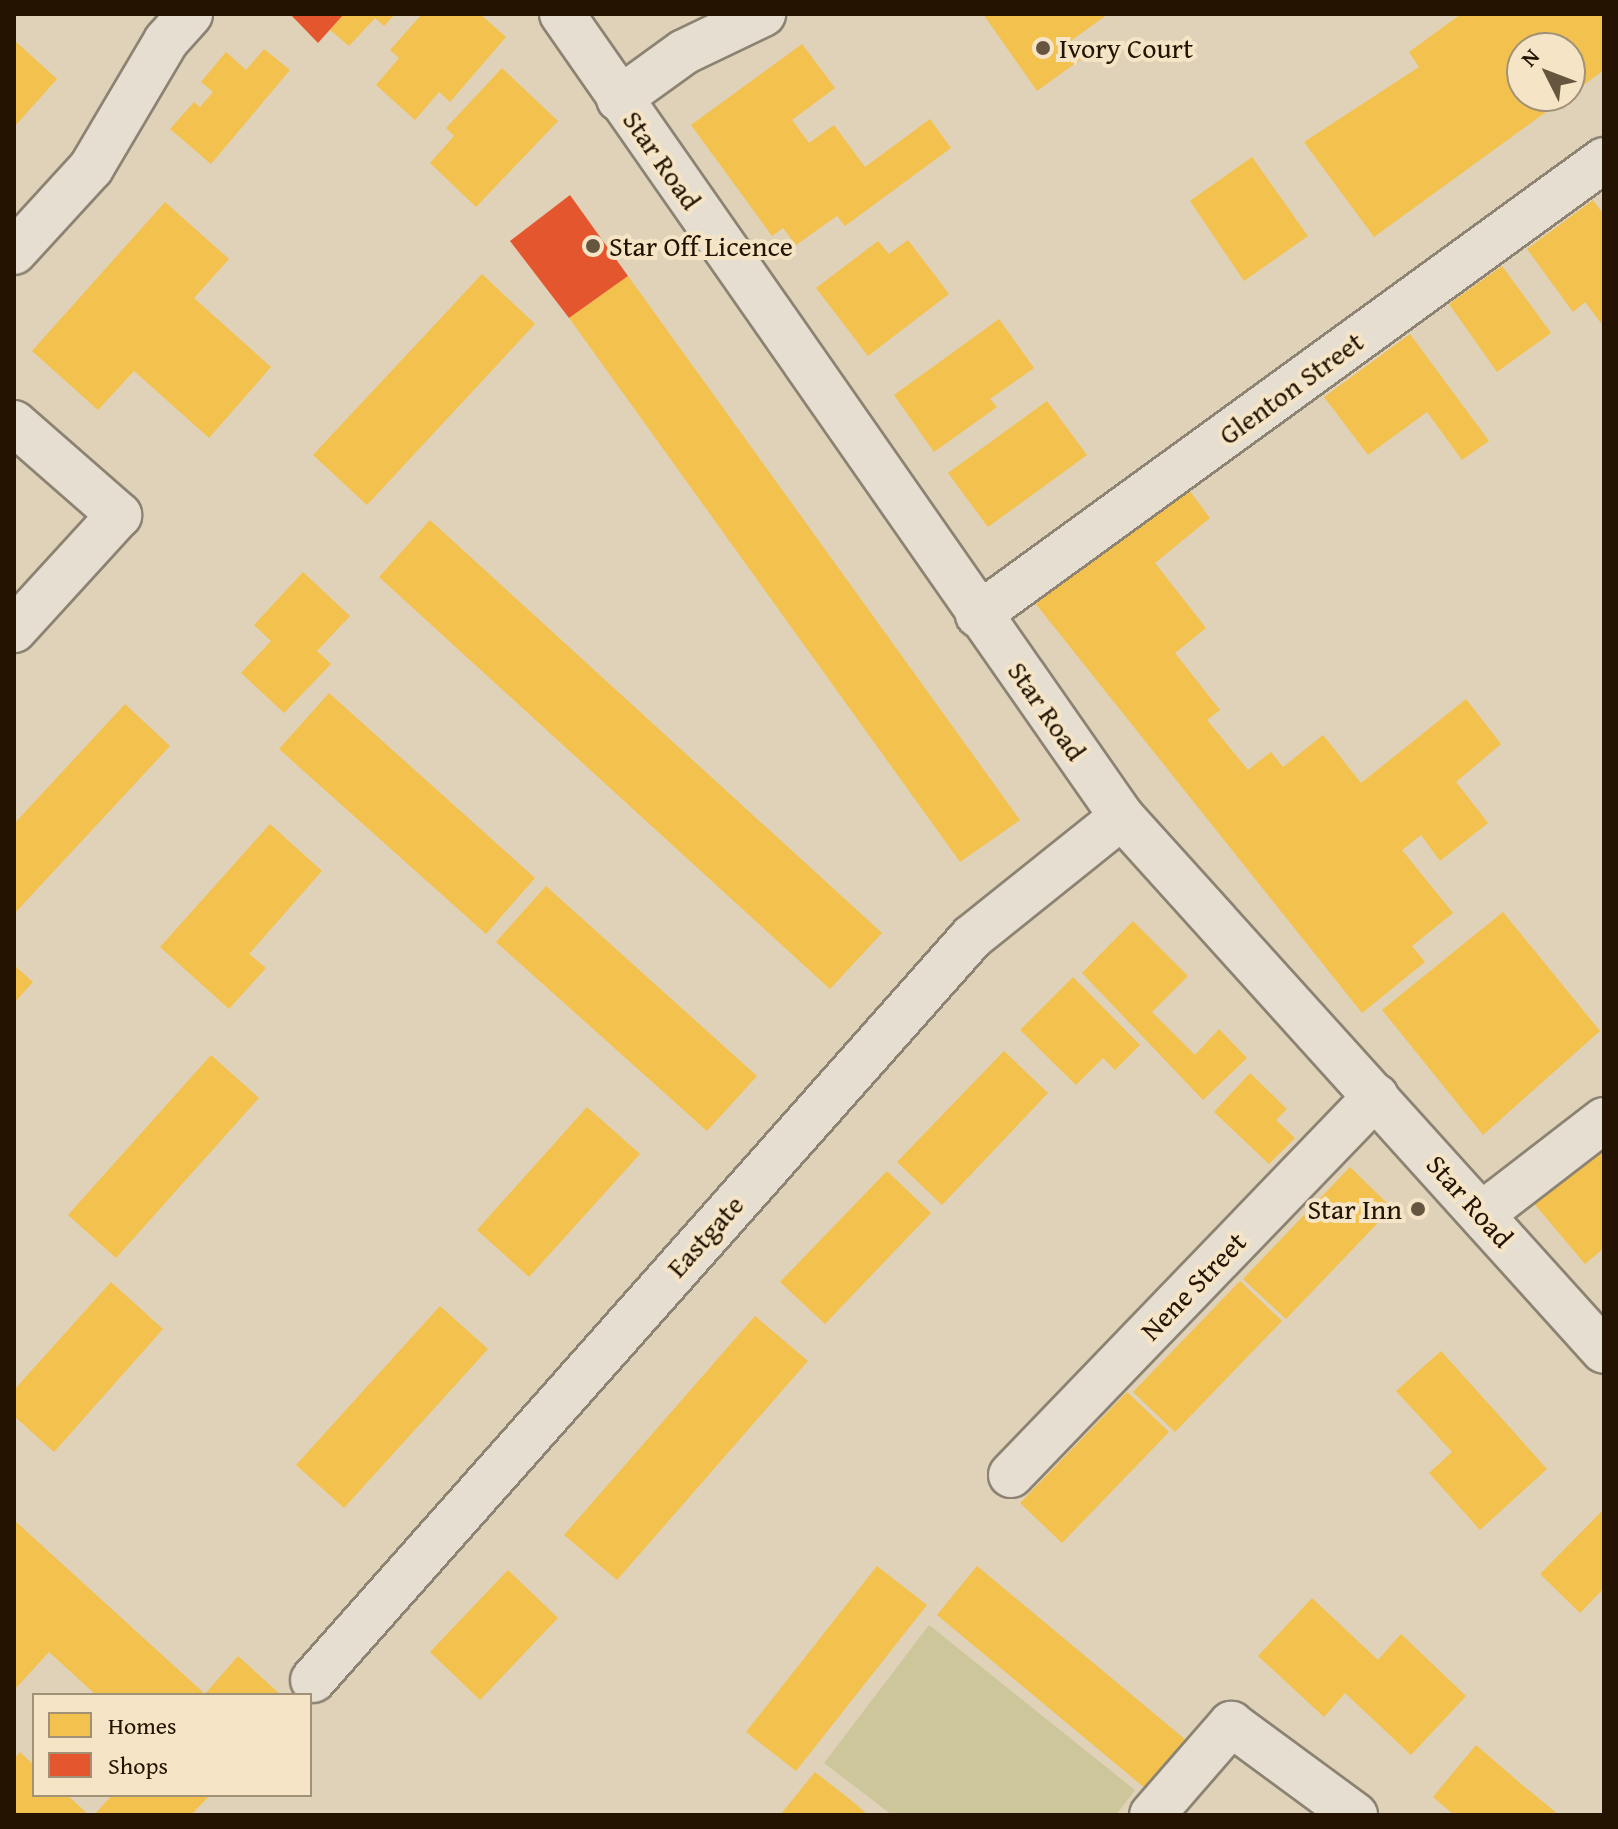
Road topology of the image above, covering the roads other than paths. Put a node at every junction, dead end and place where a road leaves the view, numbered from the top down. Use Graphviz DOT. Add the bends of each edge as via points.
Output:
graph roads {
  1 [pos="190,14"];
  2 [pos="562,14"];
  3 [pos="763,14"];
  4 [pos="619,99"];
  5 [pos="1604,160"];
  6 [pos="14,252"];
  7 [pos="14,423"];
  8 [pos="978,615"];
  9 [pos="14,630"];
  10 [pos="1122,817"];
  11 [pos="1376,1096"];
  12 [pos="1604,1120"];
  13 [pos="1482,1214"];
  14 [pos="1604,1351"];
  15 [pos="1011,1475"];
  16 [pos="313,1680"];
  17 [pos="1152,1815"];
  18 [pos="1355,1815"];
  1 -- 6 [label="street" via="166,41 91,168"];
  2 -- 4 [label="street, Star Road"];
  3 -- 4 [label="street" via="684,52"];
  4 -- 8 [label="street, Star Road"];
  5 -- 8 [label="street, Glenton Street"];
  7 -- 9 [label="street" via="119,515"];
  8 -- 10 [label="street, Star Road"];
  10 -- 11 [label="street, Star Road"];
  10 -- 16 [label="street, Eastgate" via="972,937"];
  11 -- 13 [label="street, Star Road"];
  11 -- 15 [label="street, Nene Street"];
  12 -- 13 [label="street"];
  13 -- 14 [label="street, Star Road"];
  17 -- 18 [label="street" via="1231,1724"];
}
